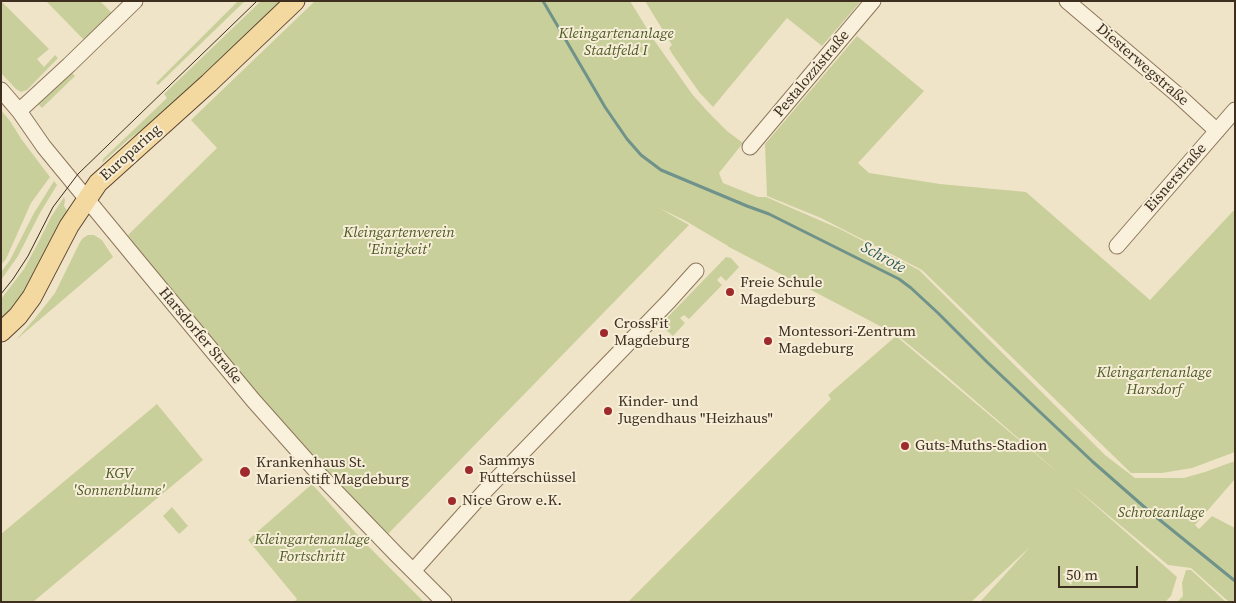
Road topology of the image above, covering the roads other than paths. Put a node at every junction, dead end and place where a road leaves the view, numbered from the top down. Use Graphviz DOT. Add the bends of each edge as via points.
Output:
graph roads {
  1 [pos="136,1"];
  2 [pos="294,1"];
  3 [pos="873,1"];
  4 [pos="1067,1"];
  5 [pos="1,90"];
  6 [pos="1235,110"];
  7 [pos="19,111"];
  8 [pos="1217,131"];
  9 [pos="750,147"];
  10 [pos="86,199"];
  11 [pos="1117,246"];
  12 [pos="696,271"];
  13 [pos="1,332"];
  14 [pos="413,571"];
  15 [pos="444,602"];
  1 -- 7 [label="street"];
  2 -- 10 [label="main road, Europaring" via="209,83 110,171"];
  3 -- 9 [label="street, Pestalozzistraße"];
  4 -- 8 [label="street, Diesterwegstraße"];
  5 -- 7 [label="street, Harsdorfer Straße"];
  6 -- 8 [label="street, Eisnerstraße"];
  7 -- 10 [label="street, Harsdorfer Straße"];
  8 -- 11 [label="street, Eisnerstraße"];
  10 -- 13 [label="main road, Europaring" via="32,297"];
  10 -- 14 [label="street, Harsdorfer Straße" via="267,416"];
  12 -- 14 [label="street" via="484,492"];
  14 -- 15 [label="street, Harsdorfer Straße"];
}
